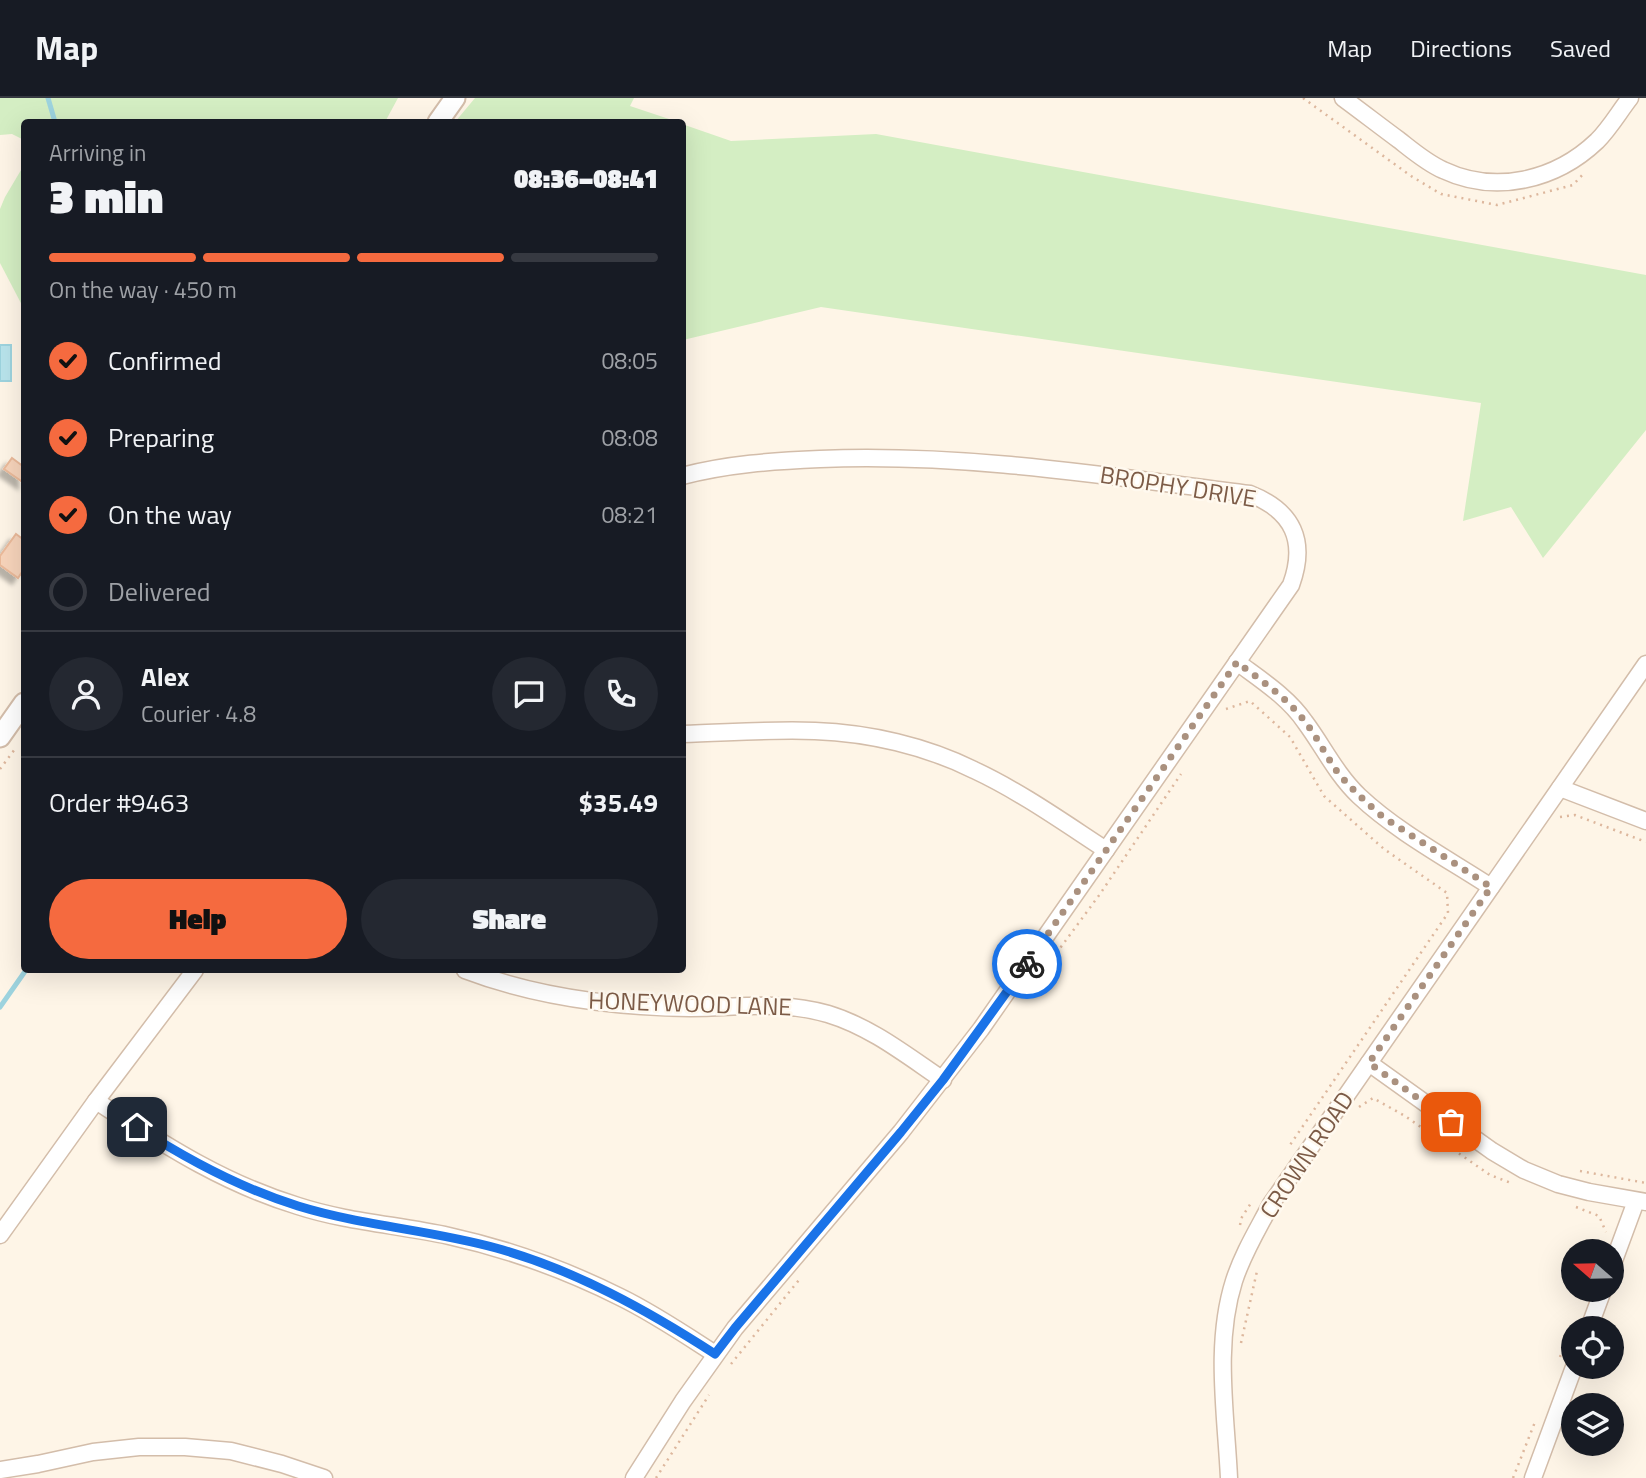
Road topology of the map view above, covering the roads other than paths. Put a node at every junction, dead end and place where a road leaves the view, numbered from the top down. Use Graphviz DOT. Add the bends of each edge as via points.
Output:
graph roads {
  1 [pos="456,98"];
  2 [pos="1343,98"];
  3 [pos="1630,98"];
  4 [pos="440,119"];
  5 [pos="686,475"];
  6 [pos="1237,662"];
  7 [pos="1646,664"];
  8 [pos="21,710"];
  9 [pos="686,734"];
  10 [pos="8,742"];
  11 [pos="1560,788"];
  12 [pos="1646,821"];
  13 [pos="1106,849"];
  14 [pos="1491,887"];
  15 [pos="193,973"];
  16 [pos="473,973"];
  17 [pos="1369,1063"];
  18 [pos="943,1080"];
  19 [pos="96,1101"];
  20 [pos="1641,1201"];
  21 [pos="0,1206"];
  22 [pos="15,1214"];
  23 [pos="0,1236"];
  24 [pos="1624,1239"];
  25 [pos="715,1354"];
  26 [pos="1570,1379"];
  27 [pos="0,1470"];
  28 [pos="324,1478"];
  29 [pos="634,1478"];
  30 [pos="1229,1478"];
  31 [pos="1533,1478"];
  1 -- 4 [label="street"];
  2 -- 3 [label="street" via="1444,170 1466,178 1512,182 1537,178 1579,157"];
  5 -- 6 [label="street, BROPHY DRIVE" via="762,462 933,459 1250,494 1279,509 1292,529 1298,553 1291,584"];
  6 -- 13 [label="street, BROPHY DRIVE"];
  6 -- 14 [label="street" via="1292,706 1365,802"];
  7 -- 11 [label="street, CROWN ROAD"];
  8 -- 10 [label="street"];
  9 -- 13 [label="street" via="816,731 896,743 972,769"];
  11 -- 12 [label="street"];
  11 -- 14 [label="street, CROWN ROAD"];
  13 -- 18 [label="street, BROPHY DRIVE"];
  14 -- 17 [label="street, CROWN ROAD"];
  15 -- 19 [label="street"];
  16 -- 18 [label="street, HONEYWOOD LANE" via="537,991 636,1007 762,1004 827,1014 880,1036"];
  17 -- 20 [label="street" via="1524,1170 1558,1184"];
  17 -- 30 [label="street, CROWN ROAD" via="1271,1204 1234,1282 1223,1357"];
  18 -- 25 [label="street, BROPHY DRIVE"];
  19 -- 22 [label="street"];
  19 -- 25 [label="street" via="177,1153 254,1191 345,1218 449,1236 560,1270 665,1321"];
  20 -- 24 [label="street"];
  21 -- 22 [label="street"];
  22 -- 23 [label="street"];
  25 -- 29 [label="street, BROPHY DRIVE"];
  26 -- 31 [label="street"];
  27 -- 28 [label="street" via="93,1452 185,1447 231,1451"];
}
